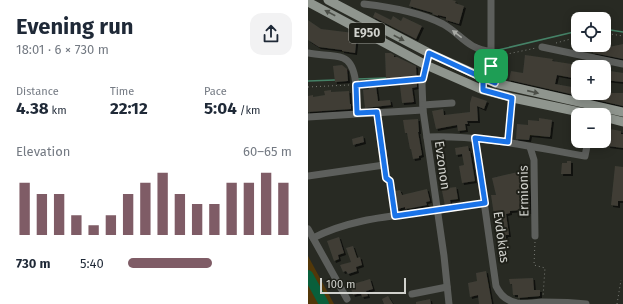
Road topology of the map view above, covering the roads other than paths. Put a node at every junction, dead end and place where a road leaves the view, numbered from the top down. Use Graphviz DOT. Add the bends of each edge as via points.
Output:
graph roads {
  1 [pos="328,0"];
  2 [pos="491,0"];
  3 [pos="308,2"];
  4 [pos="390,3"];
  5 [pos="364,4"];
  6 [pos="542,47"];
  7 [pos="491,51"];
  8 [pos="308,52"];
  9 [pos="429,53"];
  10 [pos="623,64"];
  11 [pos="426,65"];
  12 [pos="491,66"];
  13 [pos="483,78"];
  14 [pos="495,83"];
  15 [pos="483,90"];
  16 [pos="452,103"];
  17 [pos="423,108"];
  18 [pos="571,110"];
  19 [pos="623,112"];
  20 [pos="357,113"];
  21 [pos="308,117"];
  22 [pos="611,119"];
  23 [pos="623,122"];
  24 [pos="427,137"];
  25 [pos="475,138"];
  26 [pos="530,147"];
  27 [pos="587,148"];
  28 [pos="383,152"];
  29 [pos="384,165"];
  30 [pos="308,176"];
  31 [pos="386,178"];
  32 [pos="437,210"];
  33 [pos="308,229"];
  34 [pos="535,236"];
  35 [pos="313,238"];
  36 [pos="447,287"];
  37 [pos="412,294"];
  38 [pos="347,299"];
  39 [pos="449,304"];
  40 [pos="586,304"];
  1 -- 9 [label="main road, E950, one-way"];
  2 -- 7 [label="street"];
  11 -- 3 [label="main road, E950, one-way"];
  4 -- 5 [label="street"];
  7 -- 4 [label="street, one-way" via="473,47 447,27"];
  6 -- 10 [label="street"];
  7 -- 12 [label="street"];
  8 -- 20 [label="street" via="345,59 350,63 354,69"];
  9 -- 11 [label="street, Evzonon"];
  9 -- 13 [label="main road, E950"];
  11 -- 15 [label="main road, E950"];
  11 -- 17 [label="street, Evzonon" via="422,84"];
  12 -- 13 [label="street"];
  12 -- 14 [label="street"];
  13 -- 14 [label="main road, E950"];
  13 -- 15 [label="street"];
  14 -- 19 [label="main road, E950, one-way"];
  15 -- 18 [label="main road, E950"];
  16 -- 17 [label="street"];
  17 -- 20 [label="street"];
  17 -- 24 [label="street, Evzonon"];
  20 -- 21 [label="street"];
  22 -- 23 [label="main road"];
  24 -- 25 [label="street"];
  24 -- 32 [label="street, Evzonon"];
  25 -- 26 [label="street"];
  25 -- 40 [label="street, Evdokias" via="496,286 499,292 508,300 518,303"];
  26 -- 27 [label="street" via="585,156"];
  26 -- 34 [label="street, Ermionis" via="534,160"];
  28 -- 29 [label="street"];
  29 -- 30 [label="street"];
  29 -- 31 [label="street"];
  32 -- 35 [label="street" via="350,223"];
  32 -- 36 [label="street, Evzonon"];
  33 -- 35 [label="street"];
  35 -- 38 [label="street"];
  36 -- 37 [label="street"];
  36 -- 39 [label="street, Evzonon"];
}
